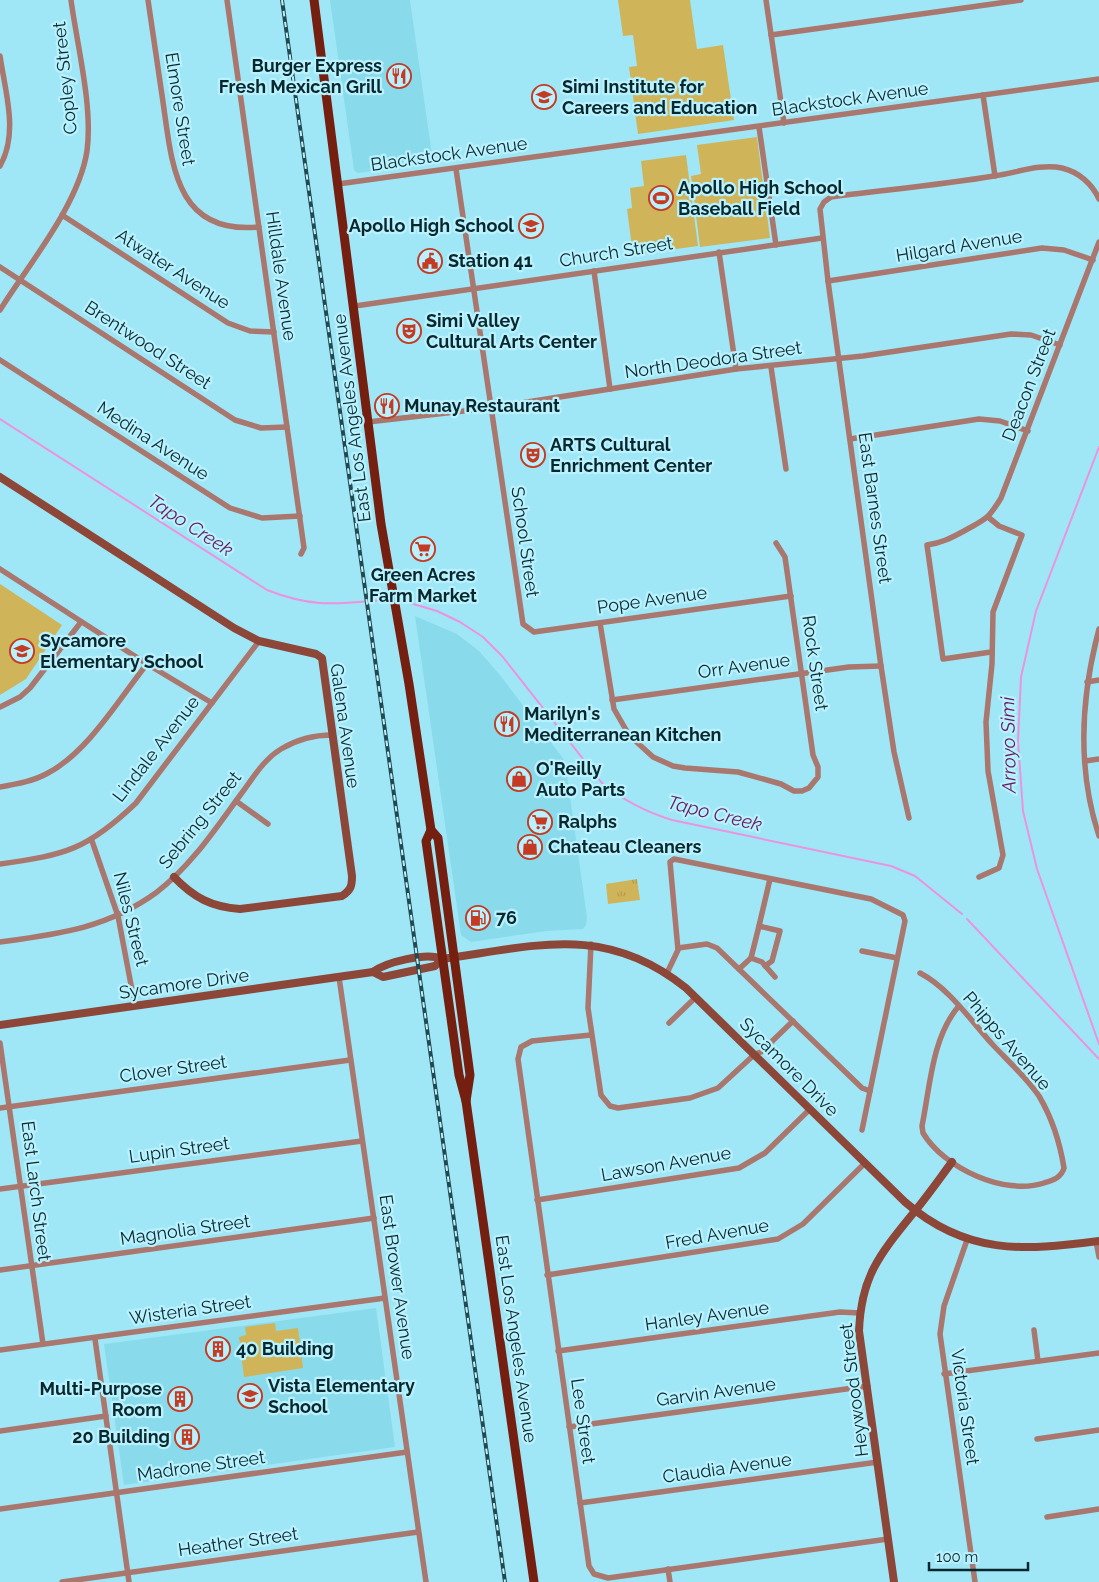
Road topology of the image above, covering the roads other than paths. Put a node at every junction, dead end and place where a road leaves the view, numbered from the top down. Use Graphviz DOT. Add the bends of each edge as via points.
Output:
graph roads {
  1 [pos="71,0"];
  2 [pos="148,0"];
  3 [pos="227,0"];
  4 [pos="314,0"];
  5 [pos="766,0"];
  6 [pos="1021,0"];
  7 [pos="771,35"];
  8 [pos="0,56"];
  9 [pos="1099,79"];
  10 [pos="983,95"];
  11 [pos="784,123"];
  12 [pos="759,127"];
  13 [pos="0,166"];
  14 [pos="456,169"];
  15 [pos="995,176"];
  16 [pos="338,184"];
  17 [pos="1099,199"];
  18 [pos="62,215"];
  19 [pos="259,227"];
  20 [pos="822,238"];
  21 [pos="1099,242"];
  22 [pos="776,245"];
  23 [pos="719,252"];
  24 [pos="1093,260"];
  25 [pos="0,267"];
  26 [pos="594,271"];
  27 [pos="19,280"];
  28 [pos="828,281"];
  29 [pos="473,289"];
  30 [pos="355,306"];
  31 [pos="0,310"];
  32 [pos="274,332"];
  33 [pos="1060,346"];
  34 [pos="838,358"];
  35 [pos="0,360"];
  36 [pos="771,367"];
  37 [pos="736,369"];
  38 [pos="610,389"];
  39 [pos="490,408"];
  40 [pos="368,422"];
  41 [pos="287,427"];
  42 [pos="1028,431"];
  43 [pos="850,439"];
  44 [pos="786,469"];
  45 [pos="0,477"];
  46 [pos="300,516"];
  47 [pos="988,517"];
  48 [pos="776,543"];
  49 [pos="301,554"];
  50 [pos="0,569"];
  51 [pos="791,596"];
  52 [pos="81,622"];
  53 [pos="522,622"];
  54 [pos="600,623"];
  55 [pos="1099,629"];
  56 [pos="259,641"];
  57 [pos="991,652"];
  58 [pos="146,664"];
  59 [pos="882,666"];
  60 [pos="802,673"];
  61 [pos="1099,680"];
  62 [pos="1087,682"];
  63 [pos="612,700"];
  64 [pos="212,703"];
  65 [pos="0,706"];
  66 [pos="332,735"];
  67 [pos="1099,759"];
  68 [pos="1085,761"];
  69 [pos="0,786"];
  70 [pos="236,801"];
  71 [pos="909,818"];
  72 [pos="268,824"];
  73 [pos="431,830"];
  74 [pos="1099,836"];
  75 [pos="92,840"];
  76 [pos="0,864"];
  77 [pos="174,877"];
  78 [pos="979,877"];
  79 [pos="770,878"];
  80 [pos="118,916"];
  81 [pos="759,926"];
  82 [pos="0,942"];
  83 [pos="591,944"];
  84 [pos="678,948"];
  85 [pos="862,951"];
  86 [pos="454,957"];
  87 [pos="751,958"];
  88 [pos="897,958"];
  89 [pos="442,959"];
  90 [pos="765,966"];
  91 [pos="739,969"];
  92 [pos="373,972"];
  93 [pos="668,973"];
  94 [pos="920,973"];
  95 [pos="339,976"];
  96 [pos="775,977"];
  97 [pos="696,996"];
  98 [pos="135,1006"];
  99 [pos="958,1007"];
  100 [pos="793,1021"];
  101 [pos="669,1023"];
  102 [pos="0,1025"];
  103 [pos="591,1035"];
  104 [pos="0,1042"];
  105 [pos="755,1054"];
  106 [pos="350,1060"];
  107 [pos="870,1091"];
  108 [pos="466,1101"];
  109 [pos="10,1107"];
  110 [pos="0,1108"];
  111 [pos="810,1109"];
  112 [pos="862,1130"];
  113 [pos="362,1141"];
  114 [pos="952,1162"];
  115 [pos="864,1163"];
  116 [pos="20,1186"];
  117 [pos="0,1189"];
  118 [pos="537,1200"];
  119 [pos="915,1211"];
  120 [pos="374,1218"];
  121 [pos="967,1240"];
  122 [pos="1097,1241"];
  123 [pos="1099,1257"];
  124 [pos="30,1266"];
  125 [pos="0,1270"];
  126 [pos="547,1275"];
  127 [pos="385,1298"];
  128 [pos="860,1313"];
  129 [pos="1034,1330"];
  130 [pos="95,1339"];
  131 [pos="43,1344"];
  132 [pos="0,1350"];
  133 [pos="558,1351"];
  134 [pos="1099,1353"];
  135 [pos="1038,1361"];
  136 [pos="944,1374"];
  137 [pos="868,1386"];
  138 [pos="106,1416"];
  139 [pos="569,1428"];
  140 [pos="0,1430"];
  141 [pos="1099,1430"];
  142 [pos="1037,1439"];
  143 [pos="407,1452"];
  144 [pos="878,1462"];
  145 [pos="117,1493"];
  146 [pos="580,1504"];
  147 [pos="0,1509"];
  148 [pos="1099,1509"];
  149 [pos="1047,1517"];
  150 [pos="418,1532"];
  151 [pos="888,1539"];
  152 [pos="668,1569"];
  153 [pos="128,1573"];
  154 [pos="62,1582"];
  155 [pos="129,1582"];
  156 [pos="426,1582"];
  157 [pos="534,1582"];
  158 [pos="670,1582"];
  159 [pos="894,1582"];
  160 [pos="975,1582"];
  1 -- 18 [label="street, Copley Street" via="88,127 87,151 81,174"];
  2 -- 19 [label="street, Elmore Street" via="172,163 181,189 189,201 209,218 235,227"];
  3 -- 19 [label="street, Hilldale Avenue"];
  4 -- 16 [label="main road, East Los Angeles Avenue"];
  5 -- 7 [label="street"];
  6 -- 7 [label="street"];
  7 -- 11 [label="street"];
  8 -- 13 [label="street" via="10,132 8,148"];
  9 -- 10 [label="street, Blackstock Avenue"];
  10 -- 11 [label="street, Blackstock Avenue"];
  10 -- 15 [label="street"];
  11 -- 12 [label="street, Blackstock Avenue"];
  12 -- 14 [label="street, Blackstock Avenue"];
  12 -- 22 [label="street"];
  14 -- 16 [label="street, Blackstock Avenue"];
  14 -- 29 [label="street, School Street"];
  15 -- 17 [label="street" via="1044,167 1062,168 1088,182"];
  15 -- 20 [label="street, East Barnes Street" via="831,198 824,202 820,214"];
  16 -- 30 [label="main road, East Los Angeles Avenue"];
  18 -- 27 [label="street, Copley Street"];
  18 -- 32 [label="street, Atwater Avenue" via="228,323 250,331"];
  19 -- 32 [label="street, Hilldale Avenue"];
  20 -- 22 [label="street, Church Street"];
  20 -- 28 [label="street, East Barnes Street"];
  21 -- 24 [label="street"];
  22 -- 23 [label="street, Church Street"];
  23 -- 26 [label="street, Church Street"];
  23 -- 37 [label="street"];
  24 -- 28 [label="street, Hilgard Avenue" via="1064,250 1042,248"];
  24 -- 33 [label="street, Deacon Street"];
  25 -- 27 [label="street, Brentwood Street"];
  26 -- 29 [label="street, Church Street"];
  26 -- 38 [label="street"];
  27 -- 31 [label="street, Copley Street"];
  27 -- 41 [label="street, Brentwood Street" via="235,420 261,428"];
  28 -- 34 [label="street, East Barnes Street"];
  29 -- 30 [label="street, Church Street"];
  29 -- 39 [label="street, School Street"];
  30 -- 40 [label="main road, East Los Angeles Avenue"];
  32 -- 41 [label="street, Hilldale Avenue"];
  33 -- 34 [label="street, North Deodora Street" via="1031,335 1011,334"];
  33 -- 42 [label="street, Deacon Street"];
  34 -- 36 [label="street, North Deodora Street"];
  34 -- 43 [label="street, East Barnes Street"];
  35 -- 46 [label="street, Medina Avenue" via="230,508 262,518"];
  36 -- 37 [label="street, North Deodora Street"];
  36 -- 44 [label="street"];
  37 -- 38 [label="street, North Deodora Street"];
  38 -- 39 [label="street, North Deodora Street"];
  39 -- 40 [label="street, North Deodora Street"];
  39 -- 53 [label="street, School Street"];
  40 -- 73 [label="main road, East Los Angeles Avenue" via="386,559"];
  41 -- 46 [label="street, Hilldale Avenue"];
  42 -- 43 [label="street" via="1000,421 979,419"];
  42 -- 47 [label="street, Deacon Street" via="1007,486"];
  43 -- 59 [label="street, East Barnes Street"];
  45 -- 56 [label="main road, Galena Avenue"];
  46 -- 49 [label="street, Hilldale Avenue" via="304,548"];
  47 -- 57 [label="street" via="999,526 1022,535 993,612"];
  47 -- 57 [label="street, Deacon Street" via="949,540 927,545 943,659"];
  48 -- 51 [label="street, Rock Street" via="785,557"];
  50 -- 52 [label="street"];
  51 -- 54 [label="street, Pope Avenue"];
  51 -- 60 [label="street, Rock Street"];
  52 -- 58 [label="street"];
  52 -- 65 [label="street" via="30,688 20,697"];
  53 -- 54 [label="street, Pope Avenue" via="534,632"];
  54 -- 63 [label="street"];
  55 -- 62 [label="street"];
  56 -- 64 [label="street, Lindale Avenue"];
  56 -- 66 [label="main road, Galena Avenue" via="322,658"];
  57 -- 78 [label="street" via="986,722 988,771 1004,856 999,868"];
  58 -- 64 [label="street"];
  58 -- 69 [label="street" via="84,745 67,760 36,779"];
  59 -- 60 [label="street, Orr Avenue"];
  59 -- 71 [label="street, East Barnes Street" via="894,752"];
  60 -- 63 [label="street, Orr Avenue"];
  60 -- 63 [label="street, Rock Street" via="818,771 818,777 811,786 802,791 738,772 685,768 661,762 629,736 618,719"];
  61 -- 62 [label="street"];
  62 -- 68 [label="street"];
  64 -- 75 [label="street, Lindale Avenue" via="136,802"];
  66 -- 70 [label="street, Sebring Street" via="309,738 281,749 264,763"];
  66 -- 77 [label="main road, Galena Avenue" via="352,876 349,892 332,897 228,908 201,900"];
  67 -- 68 [label="street"];
  68 -- 74 [label="street"];
  70 -- 72 [label="street"];
  70 -- 77 [label="street, Sebring Street"];
  73 -- 86 [label="main road, East Los Angeles Avenue" via="438,838"];
  73 -- 89 [label="main road, East Los Angeles Avenue" via="426,841"];
  75 -- 76 [label="street, Lindale Avenue" via="57,855"];
  75 -- 80 [label="street, Niles Street"];
  77 -- 80 [label="street, Sebring Street"];
  79 -- 81 [label="street"];
  79 -- 84 [label="street" via="674,859 670,862"];
  79 -- 88 [label="street" via="871,899 903,914 905,921"];
  80 -- 82 [label="street, Sebring Street" via="72,932"];
  80 -- 98 [label="street, Niles Street"];
  81 -- 87 [label="street"];
  81 -- 90 [label="street" via="780,931 772,960"];
  83 -- 86 [label="main road, Sycamore Drive" via="550,944"];
  83 -- 93 [label="main road, Sycamore Drive" via="619,950"];
  83 -- 103 [label="street" via="588,1002"];
  84 -- 91 [label="street" via="712,945"];
  84 -- 93 [label="street"];
  85 -- 88 [label="street"];
  86 -- 89 [label="main road, Sycamore Drive"];
  86 -- 108 [label="main road, East Los Angeles Avenue" via="470,1075"];
  87 -- 90 [label="street"];
  87 -- 91 [label="street"];
  88 -- 107 [label="street"];
  89 -- 92 [label="main road, Sycamore Drive" via="434,955 418,958 381,966"];
  89 -- 92 [label="main road, Sycamore Drive" via="435,966 383,977"];
  89 -- 108 [label="main road, East Los Angeles Avenue" via="459,1075"];
  90 -- 96 [label="street"];
  91 -- 100 [label="street"];
  92 -- 95 [label="main road, Sycamore Drive"];
  93 -- 97 [label="main road, Sycamore Drive"];
  94 -- 99 [label="street, Phipps Avenue" via="932,980"];
  95 -- 98 [label="main road, Sycamore Drive"];
  95 -- 106 [label="street, East Brower Avenue"];
  97 -- 101 [label="street"];
  97 -- 105 [label="main road, Sycamore Drive"];
  98 -- 102 [label="main road, Sycamore Drive"];
  99 -- 114 [label="street" via="941,1034 922,1126 926,1137"];
  99 -- 114 [label="street, Phipps Avenue" via="1038,1096 1056,1135 1064,1168 1053,1180 1020,1186 983,1179"];
  100 -- 105 [label="street"];
  100 -- 107 [label="street" via="862,1088"];
  103 -- 105 [label="street" via="601,1095 615,1108 706,1094 727,1082"];
  103 -- 118 [label="street, Lee Street" via="532,1041 525,1044 519,1053"];
  104 -- 109 [label="street, East Larch Street"];
  105 -- 111 [label="main road, Sycamore Drive"];
  106 -- 109 [label="street, Clover Street"];
  106 -- 113 [label="street, East Brower Avenue"];
  107 -- 112 [label="street"];
  108 -- 157 [label="main road, East Los Angeles Avenue"];
  109 -- 110 [label="street, Clover Street"];
  109 -- 116 [label="street, East Larch Street"];
  111 -- 115 [label="main road, Sycamore Drive"];
  111 -- 118 [label="street, Lawson Avenue" via="765,1153 738,1168"];
  113 -- 116 [label="street, Lupin Street"];
  113 -- 120 [label="street, East Brower Avenue"];
  114 -- 119 [label="main road, Heywood Street"];
  115 -- 119 [label="main road, Sycamore Drive"];
  115 -- 126 [label="street, Fred Avenue" via="803,1224 778,1239"];
  116 -- 117 [label="street, Lupin Street"];
  116 -- 124 [label="street, East Larch Street"];
  118 -- 126 [label="street, Lee Street"];
  119 -- 121 [label="main road, Sycamore Drive"];
  119 -- 128 [label="main road, Heywood Street" via="876,1261"];
  120 -- 124 [label="street, Magnolia Street"];
  120 -- 127 [label="street, East Brower Avenue"];
  121 -- 122 [label="main road, Sycamore Drive" via="1027,1249"];
  121 -- 136 [label="street, Victoria Street" via="941,1316"];
  122 -- 123 [label="street"];
  124 -- 125 [label="street, Magnolia Street"];
  124 -- 131 [label="street, East Larch Street"];
  126 -- 133 [label="street, Lee Street"];
  127 -- 130 [label="street, Wisteria Street"];
  127 -- 143 [label="street, East Brower Avenue"];
  128 -- 133 [label="street, Hanley Avenue" via="840,1312"];
  128 -- 137 [label="main road, Heywood Street" via="859,1331"];
  129 -- 135 [label="street"];
  130 -- 131 [label="street, Wisteria Street"];
  130 -- 138 [label="street"];
  131 -- 132 [label="street, Wisteria Street"];
  133 -- 139 [label="street, Lee Street"];
  134 -- 135 [label="street"];
  135 -- 136 [label="street"];
  136 -- 160 [label="street, Victoria Street"];
  137 -- 139 [label="street, Garvin Avenue"];
  137 -- 144 [label="main road, Heywood Street"];
  138 -- 140 [label="street"];
  138 -- 145 [label="street"];
  139 -- 146 [label="street, Lee Street"];
  141 -- 142 [label="street"];
  143 -- 145 [label="street, Madrone Street"];
  143 -- 150 [label="street, East Brower Avenue"];
  144 -- 146 [label="street, Claudia Avenue"];
  144 -- 151 [label="main road, Heywood Street"];
  145 -- 147 [label="street, Madrone Street"];
  145 -- 153 [label="street"];
  146 -- 152 [label="street, Lee Street" via="589,1566 594,1574 608,1578"];
  148 -- 149 [label="street"];
  150 -- 153 [label="street, Heather Street"];
  150 -- 156 [label="street, East Brower Avenue"];
  151 -- 152 [label="street, Lee Street"];
  151 -- 159 [label="main road, Heywood Street"];
  152 -- 158 [label="street"];
  153 -- 154 [label="street, Heather Street"];
  153 -- 155 [label="street"];
}
